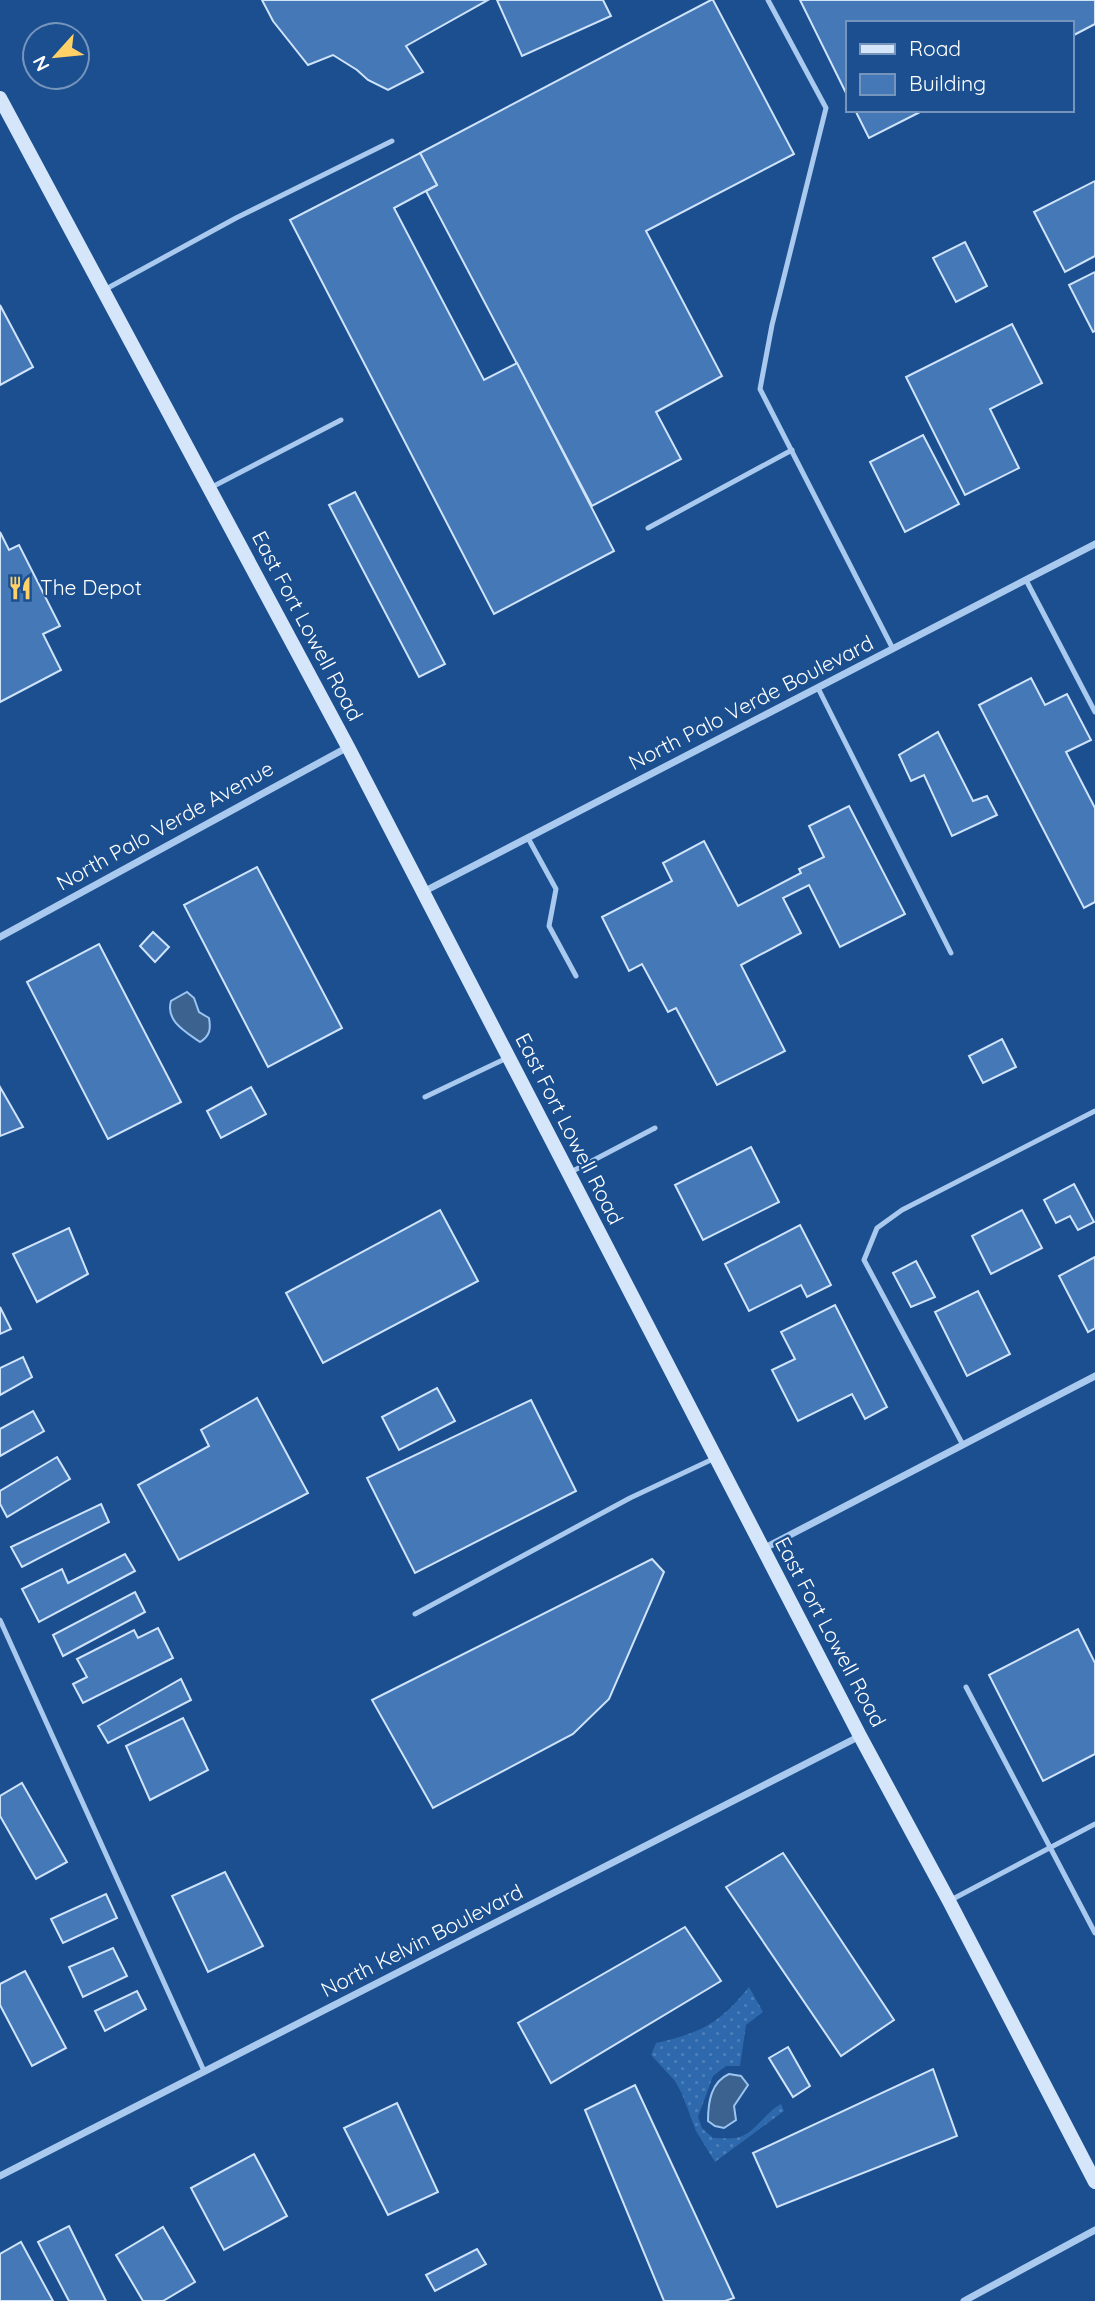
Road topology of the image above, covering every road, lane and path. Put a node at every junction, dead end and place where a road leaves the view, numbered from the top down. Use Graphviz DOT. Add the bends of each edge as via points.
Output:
graph roads {
  1 [pos="768,0"];
  2 [pos="0,100"];
  3 [pos="392,141"];
  4 [pos="103,290"];
  5 [pos="341,420"];
  6 [pos="792,450"];
  7 [pos="209,489"];
  8 [pos="648,528"];
  9 [pos="1095,544"];
  10 [pos="1026,580"];
  11 [pos="893,649"];
  12 [pos="818,688"];
  13 [pos="1095,712"];
  14 [pos="348,747"];
  15 [pos="528,838"];
  16 [pos="423,892"];
  17 [pos="0,937"];
  18 [pos="951,953"];
  19 [pos="576,976"];
  20 [pos="509,1057"];
  21 [pos="425,1097"];
  22 [pos="1095,1111"];
  23 [pos="655,1128"];
  24 [pos="569,1173"];
  25 [pos="1095,1376"];
  26 [pos="963,1445"];
  27 [pos="716,1457"];
  28 [pos="763,1549"];
  29 [pos="415,1614"];
  30 [pos="0,1620"];
  31 [pos="966,1687"];
  32 [pos="860,1735"];
  33 [pos="1095,1824"];
  34 [pos="1052,1847"];
  35 [pos="949,1901"];
  36 [pos="1095,1933"];
  37 [pos="204,2071"];
  38 [pos="0,2176"];
  39 [pos="1095,2182"];
  40 [pos="1095,2230"];
  41 [pos="968,2300"];
  1 -- 6 [label="lane" via="825,108 760,389"];
  2 -- 4 [label="main road, East Fort Lowell Road"];
  3 -- 4 [label="lane"];
  4 -- 7 [label="main road, East Fort Lowell Road"];
  5 -- 7 [label="lane"];
  6 -- 8 [label="lane"];
  6 -- 11 [label="lane"];
  7 -- 14 [label="main road, East Fort Lowell Road"];
  9 -- 10 [label="street, North Palo Verde Boulevard"];
  10 -- 11 [label="street, North Palo Verde Boulevard"];
  10 -- 13 [label="lane"];
  11 -- 12 [label="street, North Palo Verde Boulevard"];
  12 -- 15 [label="street, North Palo Verde Boulevard"];
  12 -- 18 [label="lane"];
  14 -- 16 [label="main road, East Fort Lowell Road"];
  14 -- 17 [label="street, North Palo Verde Avenue"];
  15 -- 16 [label="street, North Palo Verde Boulevard"];
  15 -- 19 [label="lane" via="556,889 549,926"];
  16 -- 20 [label="main road, East Fort Lowell Road"];
  20 -- 21 [label="lane"];
  20 -- 24 [label="main road, East Fort Lowell Road"];
  22 -- 26 [label="lane" via="902,1210 877,1227 864,1259"];
  23 -- 24 [label="lane"];
  24 -- 27 [label="main road, East Fort Lowell Road"];
  25 -- 26 [label="street"];
  26 -- 28 [label="street"];
  27 -- 28 [label="main road, East Fort Lowell Road"];
  27 -- 29 [label="lane"];
  28 -- 32 [label="main road, East Fort Lowell Road"];
  30 -- 37 [label="lane"];
  31 -- 34 [label="lane"];
  32 -- 35 [label="main road, East Fort Lowell Road"];
  32 -- 37 [label="street, North Kelvin Boulevard"];
  33 -- 34 [label="lane"];
  34 -- 35 [label="lane"];
  34 -- 36 [label="lane"];
  35 -- 39 [label="main road, East Fort Lowell Road"];
  37 -- 38 [label="street, North Kelvin Boulevard"];
  40 -- 41 [label="street"];
}
